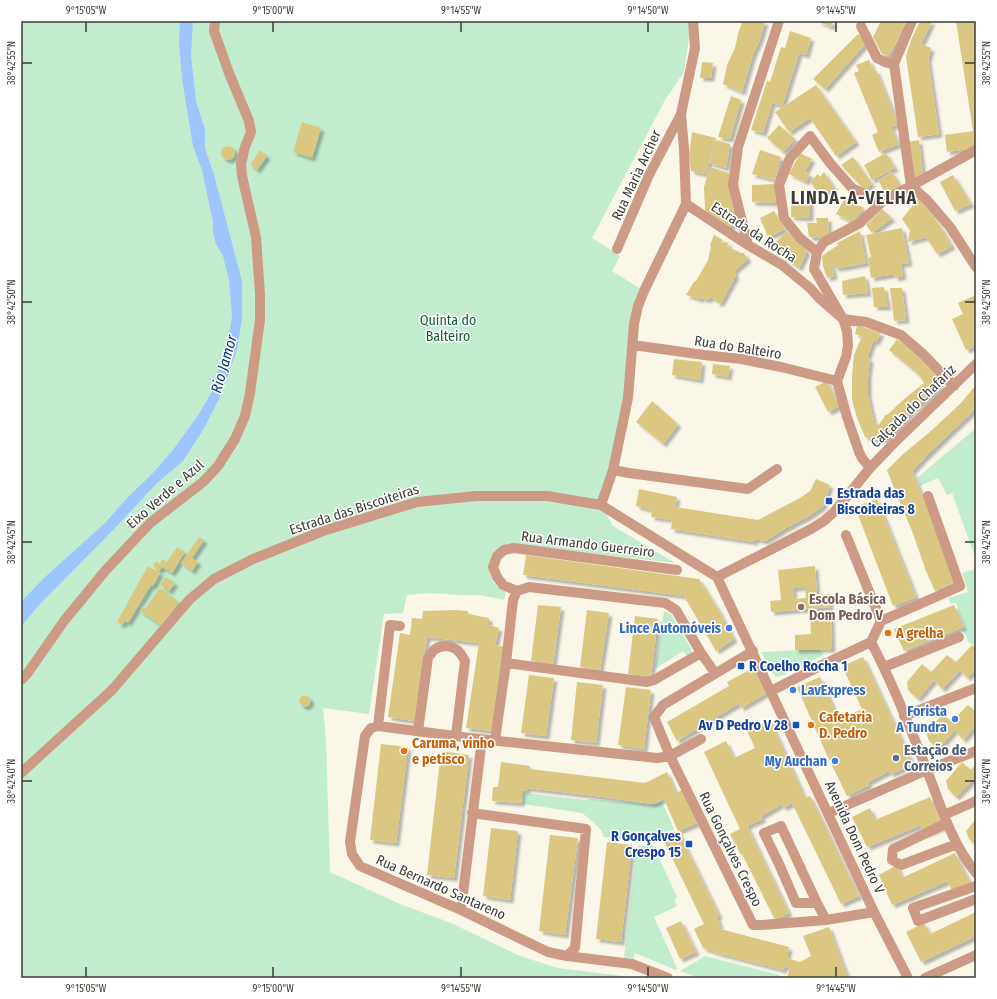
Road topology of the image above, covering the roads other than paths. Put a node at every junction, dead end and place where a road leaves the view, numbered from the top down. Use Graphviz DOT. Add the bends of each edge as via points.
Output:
graph roads {
  1 [pos="215,21"];
  2 [pos="694,21"];
  3 [pos="779,21"];
  4 [pos="912,21"];
  5 [pos="861,26"];
  6 [pos="894,64"];
  7 [pos="681,114"];
  8 [pos="976,150"];
  9 [pos="911,186"];
  10 [pos="882,202"];
  11 [pos="686,204"];
  12 [pos="748,245"];
  13 [pos="617,249"];
  14 [pos="817,252"];
  15 [pos="976,266"];
  16 [pos="843,319"];
  17 [pos="633,345"];
  18 [pos="976,364"];
  19 [pos="838,381"];
  20 [pos="954,386"];
  21 [pos="870,468"];
  22 [pos="777,469"];
  23 [pos="612,470"];
  24 [pos="928,496"];
  25 [pos="600,505"];
  26 [pos="846,535"];
  27 [pos="677,570"];
  28 [pos="717,577"];
  29 [pos="517,592"];
  30 [pos="881,621"];
  31 [pos="400,626"];
  32 [pos="959,637"];
  33 [pos="871,642"];
  34 [pos="753,651"];
  35 [pos="701,653"];
  36 [pos="506,663"];
  37 [pos="884,667"];
  38 [pos="715,673"];
  39 [pos="21,680"];
  40 [pos="976,688"];
  41 [pos="771,691"];
  42 [pos="904,716"];
  43 [pos="378,726"];
  44 [pos="418,731"];
  45 [pos="456,735"];
  46 [pos="482,739"];
  47 [pos="701,739"];
  48 [pos="495,740"];
  49 [pos="976,751"];
  50 [pos="670,756"];
  51 [pos="927,770"];
  52 [pos="21,773"];
  53 [pos="976,801"];
  54 [pos="472,813"];
  55 [pos="829,813"];
  56 [pos="945,819"];
  57 [pos="957,844"];
  58 [pos="972,862"];
  59 [pos="976,873"];
  60 [pos="976,886"];
  61 [pos="976,899"];
  62 [pos="817,902"];
  63 [pos="461,910"];
  64 [pos="874,912"];
  65 [pos="826,920"];
  66 [pos="976,955"];
  67 [pos="567,956"];
  68 [pos="668,978"];
  69 [pos="908,978"];
  70 [pos="925,978"];
  1 -- 39 [label="street, Eixo Verde e Azul" via="214,31 251,132 241,164 256,237 260,320 245,416 218,466 203,482 150,523 105,571"];
  2 -- 7 [label="street" via="695,48"];
  3 -- 12 [label="street" via="738,147 733,186"];
  4 -- 6 [label="street"];
  5 -- 6 [label="street" via="877,58"];
  6 -- 9 [label="street"];
  7 -- 11 [label="street"];
  7 -- 13 [label="street, Rua Maria Archer" via="649,175"];
  8 -- 9 [label="street"];
  9 -- 10 [label="street"];
  9 -- 15 [label="street" via="950,227"];
  10 -- 14 [label="street" via="860,223 824,242"];
  10 -- 14 [label="street" via="852,188 810,136 790,158 779,185 784,218 800,238"];
  11 -- 12 [label="street, Estrada da Rocha"];
  11 -- 17 [label="street" via="638,306"];
  12 -- 16 [label="street, Estrada da Rocha" via="782,266"];
  14 -- 16 [label="street" via="814,269"];
  16 -- 19 [label="street" via="848,345"];
  16 -- 20 [label="street" via="866,322 902,335"];
  17 -- 19 [label="street, Rua do Balteiro" via="741,359"];
  17 -- 23 [label="street" via="628,398"];
  18 -- 20 [label="street, Calçada do Chafariz"];
  19 -- 21 [label="street" via="859,452"];
  20 -- 21 [label="street, Calçada do Chafariz"];
  21 -- 28 [label="street" via="824,521"];
  22 -- 23 [label="street" via="748,490"];
  23 -- 25 [label="street"];
  24 -- 30 [label="street" via="960,586"];
  25 -- 28 [label="street, Estrada das Biscoiteiras"];
  25 -- 52 [label="street, Estrada das Biscoiteiras" via="547,496 476,496 417,502 323,531 253,559 214,579 190,599 112,690"];
  26 -- 30 [label="street"];
  27 -- 29 [label="street, Rua Armando Guerreiro" via="514,548 504,550 497,556 493,567 503,585"];
  28 -- 34 [label="street, Avenida Dom Pedro V"];
  29 -- 35 [label="street" via="529,587 665,603 676,610"];
  29 -- 36 [label="street" via="512,600"];
  30 -- 33 [label="street"];
  31 -- 43 [label="street" via="390,625"];
  32 -- 37 [label="street"];
  33 -- 37 [label="street"];
  33 -- 41 [label="street"];
  34 -- 38 [label="street"];
  34 -- 41 [label="street, Avenida Dom Pedro V"];
  35 -- 36 [label="street" via="647,682"];
  35 -- 38 [label="street"];
  36 -- 48 [label="street"];
  37 -- 42 [label="street"];
  38 -- 50 [label="street, Rua Gonçalves Crespo" via="663,705 654,717"];
  40 -- 42 [label="street"];
  41 -- 55 [label="street, Avenida Dom Pedro V"];
  42 -- 51 [label="street"];
  43 -- 44 [label="street"];
  43 -- 63 [label="street, Rua Bernardo Santareno" via="371,728 365,736 350,842 352,854 360,866"];
  44 -- 45 [label="street"];
  44 -- 45 [label="street" via="428,658 438,647 447,646 460,653 465,661"];
  45 -- 46 [label="street"];
  46 -- 48 [label="street"];
  46 -- 54 [label="street"];
  47 -- 50 [label="street"];
  48 -- 50 [label="street" via="657,758"];
  49 -- 51 [label="street"];
  50 -- 65 [label="street, Rua Gonçalves Crespo" via="753,925"];
  51 -- 55 [label="street"];
  51 -- 56 [label="street"];
  53 -- 56 [label="street"];
  54 -- 63 [label="street"];
  54 -- 67 [label="street" via="586,829 575,948"];
  55 -- 64 [label="street, Avenida Dom Pedro V"];
  56 -- 57 [label="street"];
  56 -- 57 [label="street" via="893,849 892,860 901,865"];
  57 -- 58 [label="street"];
  58 -- 59 [label="street"];
  60 -- 61 [label="street" via="913,908 918,921"];
  62 -- 62 [label="street" via="781,826 764,833 796,903"];
  62 -- 65 [label="street"];
  63 -- 67 [label="street, Rua Bernardo Santareno" via="548,952"];
  64 -- 65 [label="street, Rua Gonçalves Crespo"];
  64 -- 69 [label="street, Avenida Dom Pedro V"];
  66 -- 70 [label="street"];
  67 -- 68 [label="street, Rua Bernardo Santareno" via="632,964"];
}
